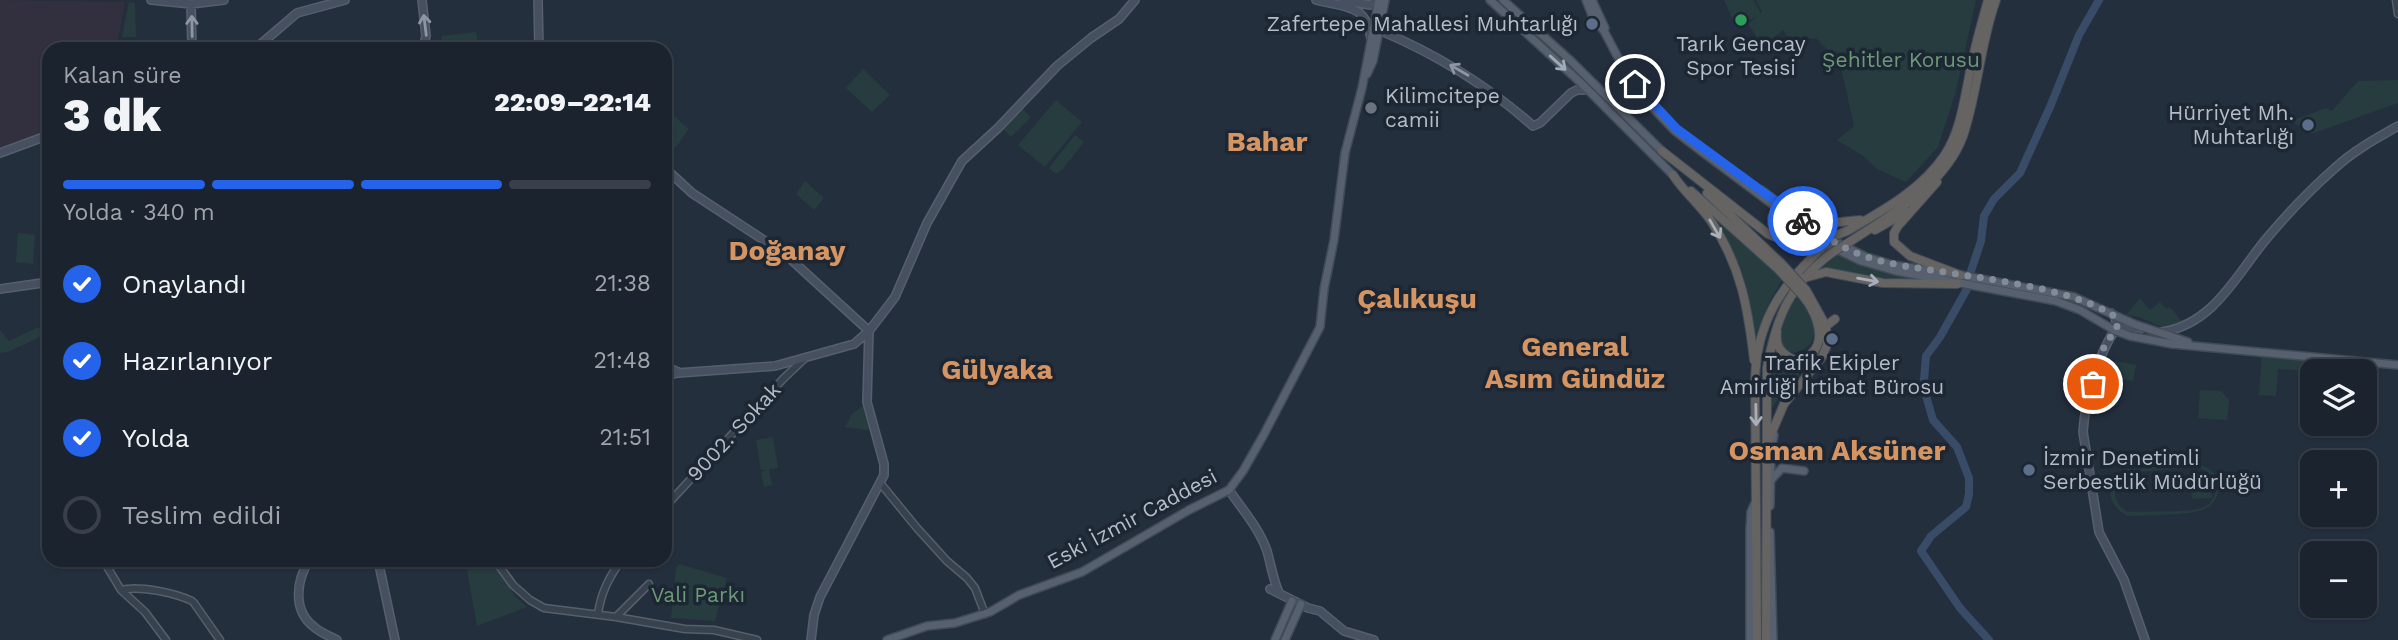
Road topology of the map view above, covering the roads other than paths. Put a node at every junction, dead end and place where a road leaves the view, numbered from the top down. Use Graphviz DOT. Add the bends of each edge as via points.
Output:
graph roads {
  1 [pos="151,0"];
  2 [pos="224,0"];
  3 [pos="345,0"];
  4 [pos="422,0"];
  5 [pos="538,0"];
  6 [pos="1135,0"];
  7 [pos="1316,0"];
  8 [pos="1343,0"];
  9 [pos="1490,0"];
  10 [pos="1503,0"];
  11 [pos="1586,0"];
  12 [pos="1592,0"];
  13 [pos="1988,0"];
  14 [pos="1996,0"];
  15 [pos="2396,0"];
  16 [pos="1382,1"];
  17 [pos="191,4"];
  18 [pos="1365,5"];
  19 [pos="1376,13"];
  20 [pos="2398,14"];
  21 [pos="1379,30"];
  22 [pos="1371,39"];
  23 [pos="192,42"];
  24 [pos="263,42"];
  25 [pos="425,42"];
  26 [pos="539,42"];
  27 [pos="1362,88"];
  28 [pos="1588,90"];
  29 [pos="2398,126"];
  30 [pos="42,138"];
  31 [pos="1662,151"];
  32 [pos="0,153"];
  33 [pos="1951,159"];
  34 [pos="672,174"];
  35 [pos="1673,175"];
  36 [pos="1920,202"];
  37 [pos="1792,216"];
  38 [pos="1869,218"];
  39 [pos="1847,231"];
  40 [pos="1850,241"];
  41 [pos="1801,245"];
  42 [pos="1826,251"];
  43 [pos="1780,266"];
  44 [pos="1959,279"];
  45 [pos="1802,280"];
  46 [pos="42,283"];
  47 [pos="0,289"];
  48 [pos="1804,293"];
  49 [pos="2102,308"];
  50 [pos="1782,312"];
  51 [pos="2110,313"];
  52 [pos="2096,318"];
  53 [pos="1835,319"];
  54 [pos="2198,319"];
  55 [pos="1826,326"];
  56 [pos="2115,329"];
  57 [pos="2150,329"];
  58 [pos="869,331"];
  59 [pos="2162,332"];
  60 [pos="2176,337"];
  61 [pos="2153,340"];
  62 [pos="2192,344"];
  63 [pos="805,358"];
  64 [pos="2398,365"];
  65 [pos="672,370"];
  66 [pos="678,373"];
  67 [pos="1755,373"];
  68 [pos="672,374"];
  69 [pos="1795,390"];
  70 [pos="1777,425"];
  71 [pos="1766,449"];
  72 [pos="1804,471"];
  73 [pos="1771,480"];
  74 [pos="881,484"];
  75 [pos="1228,490"];
  76 [pos="672,499"];
  77 [pos="1756,499"];
  78 [pos="107,567"];
  79 [pos="306,567"];
  80 [pos="379,567"];
  81 [pos="500,567"];
  82 [pos="616,567"];
  83 [pos="649,584"];
  84 [pos="1270,589"];
  85 [pos="121,590"];
  86 [pos="1279,594"];
  87 [pos="1292,601"];
  88 [pos="1301,604"];
  89 [pos="598,614"];
  90 [pos="985,614"];
  91 [pos="616,617"];
  92 [pos="1279,639"];
  93 [pos="166,640"];
  94 [pos="220,640"];
  95 [pos="337,640"];
  96 [pos="395,640"];
  97 [pos="757,640"];
  98 [pos="811,640"];
  99 [pos="887,640"];
  100 [pos="1374,640"];
  101 [pos="1750,640"];
  102 [pos="1757,640"];
  103 [pos="1766,640"];
  104 [pos="1773,640"];
  105 [pos="2145,640"];
  1 -- 17 [label="main road"];
  2 -- 17 [label="main road"];
  3 -- 24 [label="main road" via="297,13"];
  25 -- 4 [label="main road, one-way"];
  5 -- 26 [label="main road"];
  6 -- 58 [label="main road" via="1119,19 1057,66 962,161 895,297"];
  7 -- 18 [label="main road"];
  8 -- 18 [label="main road"];
  9 -- 28 [label="main road, one-way"];
  10 -- 31 [label="main road"];
  11 -- 37 [label="main road" via="1631,82 1653,108 1693,145"];
  12 -- 37 [label="main road" via="1635,84 1655,108"];
  13 -- 38 [label="highway" via="1945,155 1925,179"];
  14 -- 33 [label="highway" via="1969,114"];
  15 -- 20 [label="street"];
  16 -- 18 [label="main road"];
  16 -- 19 [label="main road, Eski İzmir Caddesi"];
  16 -- 21 [label="main road, Eski İzmir Caddesi"];
  23 -- 17 [label="main road, one-way"];
  18 -- 19 [label="main road"];
  18 -- 22 [label="main road"];
  19 -- 22 [label="main road, Eski İzmir Caddesi"];
  21 -- 27 [label="main road, Eski İzmir Caddesi"];
  28 -- 21 [label="main road, one-way" via="1572,93 1533,126 1465,74"];
  22 -- 27 [label="main road, Eski İzmir Caddesi"];
  27 -- 75 [label="main road, Eski İzmir Caddesi" via="1345,153 1320,327 1263,436"];
  28 -- 35 [label="main road"];
  29 -- 54 [label="main road" via="2337,166"];
  30 -- 32 [label="main road"];
  31 -- 41 [label="highway" via="1768,234"];
  31 -- 43 [label="highway"];
  33 -- 36 [label="highway"];
  33 -- 40 [label="highway" via="1930,184"];
  34 -- 58 [label="main road" via="692,193 785,254"];
  35 -- 43 [label="highway"];
  35 -- 67 [label="highway, one-way" via="1710,220 1740,281"];
  36 -- 40 [label="highway" via="1892,222"];
  36 -- 44 [label="highway" via="1898,226 1894,242 1910,257"];
  37 -- 38 [label="highway" via="1830,223"];
  37 -- 41 [label="highway" via="1776,214 1772,224"];
  37 -- 44 [label="main road" via="1866,257"];
  38 -- 39 [label="highway"];
  39 -- 41 [label="highway, bridge"];
  39 -- 42 [label="highway, bridge"];
  40 -- 42 [label="highway, bridge"];
  42 -- 45 [label="highway"];
  42 -- 67 [label="highway" via="1785,285 1760,342"];
  43 -- 48 [label="highway, bridge"];
  45 -- 44 [label="highway, one-way" via="1826,272 1883,283"];
  44 -- 49 [label="main road" via="2074,297"];
  44 -- 52 [label="main road" via="2044,298"];
  45 -- 50 [label="highway"];
  46 -- 47 [label="main road"];
  48 -- 50 [label="highway" via="1819,331 1811,355 1794,360 1784,355 1776,336"];
  48 -- 55 [label="highway"];
  49 -- 51 [label="main road"];
  49 -- 52 [label="main road" via="2102,315"];
  50 -- 71 [label="highway" via="1767,368"];
  51 -- 56 [label="main road" via="2115,317"];
  51 -- 57 [label="main road"];
  52 -- 56 [label="main road"];
  53 -- 55 [label="highway"];
  54 -- 59 [label="main road"];
  54 -- 60 [label="main road"];
  55 -- 69 [label="highway" via="1822,357"];
  56 -- 57 [label="main road"];
  56 -- 61 [label="main road"];
  56 -- 105 [label="main road" via="2104,347 2083,432 2099,532 2124,580"];
  57 -- 59 [label="main road"];
  58 -- 63 [label="main road" via="854,344"];
  58 -- 74 [label="main road" via="867,402 884,464"];
  59 -- 60 [label="main road"];
  60 -- 61 [label="main road"];
  60 -- 62 [label="main road"];
  61 -- 62 [label="main road"];
  62 -- 64 [label="main road"];
  63 -- 66 [label="main road" via="775,366"];
  63 -- 76 [label="street, 9002. Sokak"];
  65 -- 66 [label="main road"];
  66 -- 68 [label="main road"];
  67 -- 77 [label="highway, one-way"];
  69 -- 70 [label="highway"];
  69 -- 71 [label="highway" via="1784,404"];
  70 -- 73 [label="main road"];
  71 -- 103 [label="highway"];
  72 -- 73 [label="main road" via="1782,468"];
  73 -- 104 [label="main road"];
  74 -- 90 [label="street" via="967,578"];
  74 -- 98 [label="main road" via="820,597"];
  75 -- 86 [label="main road" via="1267,551"];
  75 -- 90 [label="main road, Eski İzmir Caddesi" via="1082,572"];
  77 -- 101 [label="main road" via="1751,512"];
  77 -- 102 [label="highway"];
  78 -- 85 [label="street"];
  79 -- 95 [label="main road" via="300,580 300,608 312,626"];
  80 -- 96 [label="main road"];
  81 -- 89 [label="street" via="513,585 541,606"];
  82 -- 89 [label="street"];
  83 -- 91 [label="street"];
  84 -- 86 [label="main road"];
  85 -- 93 [label="street"];
  85 -- 94 [label="street" via="157,590 193,602"];
  86 -- 87 [label="main road"];
  87 -- 88 [label="main road"];
  87 -- 92 [label="main road"];
  88 -- 92 [label="main road"];
  88 -- 100 [label="main road" via="1320,611 1344,631"];
  89 -- 91 [label="street"];
  90 -- 99 [label="main road, Eski İzmir Caddesi"];
  91 -- 97 [label="street"];
}
